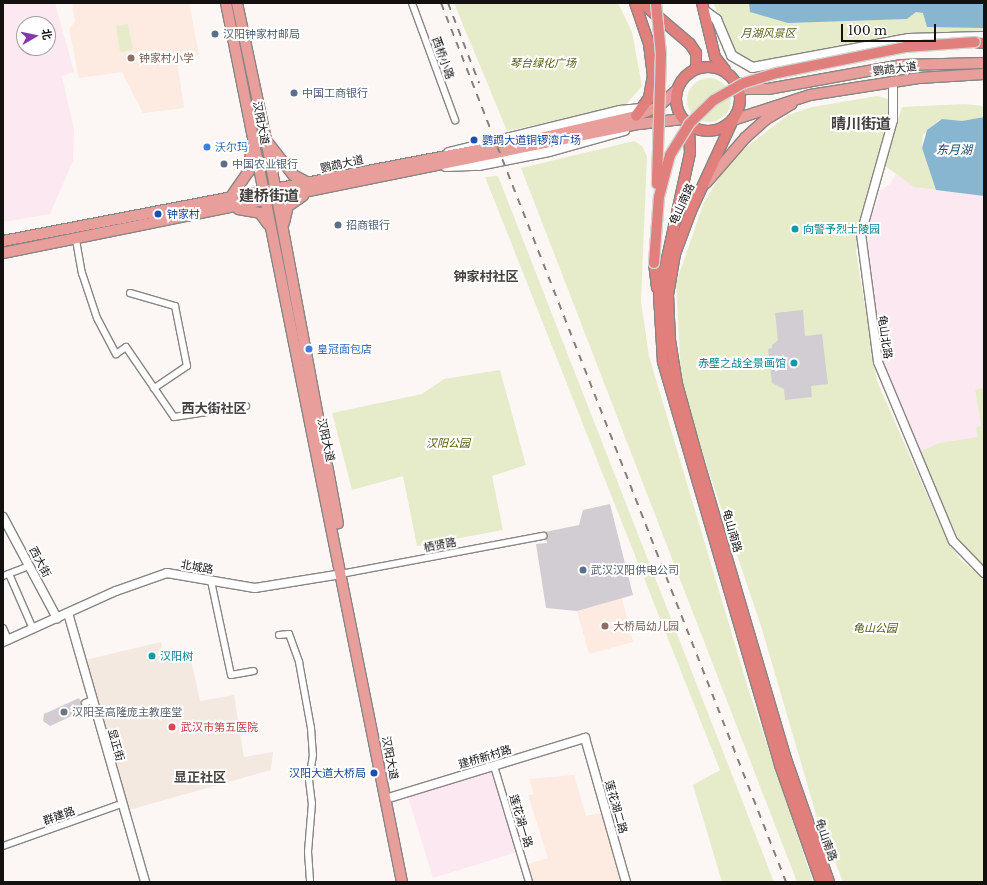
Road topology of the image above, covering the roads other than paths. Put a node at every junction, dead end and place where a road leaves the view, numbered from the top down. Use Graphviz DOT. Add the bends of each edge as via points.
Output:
graph roads {
  1 [pos="226,3"];
  2 [pos="237,3"];
  3 [pos="412,3"];
  4 [pos="635,3"];
  5 [pos="642,3"];
  6 [pos="656,3"];
  7 [pos="704,7"];
  8 [pos="984,36"];
  9 [pos="979,43"];
  10 [pos="984,63"];
  11 [pos="696,69"];
  12 [pos="726,72"];
  13 [pos="984,74"];
  14 [pos="893,81"];
  15 [pos="737,84"];
  16 [pos="677,90"];
  17 [pos="810,95"];
  18 [pos="639,116"];
  19 [pos="455,120"];
  20 [pos="734,120"];
  21 [pos="686,122"];
  22 [pos="266,139"];
  23 [pos="252,141"];
  24 [pos="433,162"];
  25 [pos="705,184"];
  26 [pos="310,187"];
  27 [pos="276,194"];
  28 [pos="264,197"];
  29 [pos="230,203"];
  30 [pos="284,232"];
  31 [pos="655,234"];
  32 [pos="272,235"];
  33 [pos="76,240"];
  34 [pos="3,241"];
  35 [pos="3,253"];
  36 [pos="130,293"];
  37 [pos="658,304"];
  38 [pos="154,388"];
  39 [pos="246,406"];
  40 [pos="4,520"];
  41 [pos="543,536"];
  42 [pos="29,566"];
  43 [pos="344,573"];
  44 [pos="984,573"];
  45 [pos="6,575"];
  46 [pos="210,581"];
  47 [pos="68,613"];
  48 [pos="57,618"];
  49 [pos="3,628"];
  50 [pos="33,629"];
  51 [pos="279,635"];
  52 [pos="6,641"];
  53 [pos="254,671"];
  54 [pos="586,738"];
  55 [pos="494,766"];
  56 [pos="392,797"];
  57 [pos="121,804"];
  58 [pos="3,846"];
  59 [pos="145,882"];
  60 [pos="310,882"];
  61 [pos="402,882"];
  62 [pos="408,882"];
  63 [pos="529,882"];
  64 [pos="626,882"];
  65 [pos="821,882"];
  66 [pos="829,882"];
  1 -- 23 [label="main road, 汉阳大道"];
  2 -- 22 [label="main road, 汉阳大道"];
  3 -- 19 [label="street, 西桥小路"];
  4 -- 18 [label="highway" via="649,44 653,75 649,98"];
  5 -- 11 [label="highway" via="690,44 696,53"];
  6 -- 31 [label="highway, bridge" via="661,54"];
  7 -- 8 [label="main road" via="716,19 731,55 752,67 908,38"];
  7 -- 12 [label="highway" via="715,57"];
  9 -- 31 [label="highway, bridge" via="906,47 777,73 731,89 702,111 679,137 664,173"];
  10 -- 15 [label="main road, 鹦鹉大道" via="902,65 756,90 746,89"];
  11 -- 12 [label="highway" via="717,67"];
  11 -- 16 [label="highway" via="684,77"];
  12 -- 15 [label="highway"];
  13 -- 14 [label="main road, 鹦鹉大道"];
  14 -- 17 [label="main road, 鹦鹉大道"];
  14 -- 44 [label="street, 龟山北路" via="893,120 861,234 878,362 953,541 964,556"];
  15 -- 20 [label="highway" via="741,102"];
  16 -- 18 [label="main road, 鹦鹉大道" via="659,106"];
  16 -- 21 [label="highway" via="676,105"];
  17 -- 20 [label="main road"];
  17 -- 25 [label="main road" via="765,120"];
  18 -- 21 [label="main road, 鹦鹉大道"];
  18 -- 24 [label="main road, 鹦鹉大道"];
  18 -- 24 [label="main road" via="609,136 549,151 478,165"];
  20 -- 21 [label="highway" via="722,128 707,132"];
  20 -- 25 [label="highway, 龟山南路"];
  21 -- 37 [label="highway" via="690,153 667,248"];
  22 -- 26 [label="main road" via="293,175"];
  22 -- 27 [label="main road, 汉阳大道"];
  23 -- 28 [label="main road, 汉阳大道"];
  23 -- 29 [label="main road" via="249,171"];
  24 -- 26 [label="main road, 鹦鹉大道"];
  25 -- 66 [label="highway, 龟山南路" via="681,234 669,284 668,317 674,370 786,759"];
  26 -- 27 [label="main road, 鹦鹉大道"];
  26 -- 30 [label="main road" via="288,206"];
  27 -- 28 [label="main road, 鹦鹉大道"];
  27 -- 30 [label="main road, 汉阳大道"];
  28 -- 29 [label="main road, 鹦鹉大道"];
  28 -- 32 [label="main road, 汉阳大道"];
  29 -- 32 [label="main road" via="260,213"];
  29 -- 33 [label="main road, 鹦鹉大道"];
  29 -- 34 [label="main road, 鹦鹉大道"];
  30 -- 43 [label="main road, 汉阳大道"];
  31 -- 37 [label="highway, bridge" via="654,264"];
  32 -- 43 [label="main road, 汉阳大道"];
  33 -- 35 [label="main road, 鹦鹉大道"];
  33 -- 38 [label="street" via="82,273 97,318 116,354 126,348"];
  36 -- 38 [label="street" via="175,306 186,366"];
  37 -- 65 [label="highway, 龟山南路" via="663,362 676,413 785,779"];
  38 -- 39 [label="street" via="174,417"];
  40 -- 42 [label="street, 西大街"];
  41 -- 43 [label="street, 栖贤路"];
  42 -- 45 [label="street"];
  42 -- 48 [label="street, 西大街"];
  43 -- 46 [label="street, 北城路" via="254,588"];
  43 -- 56 [label="main road, 汉阳大道"];
  43 -- 61 [label="main road, 汉阳大道"];
  45 -- 50 [label="street"];
  46 -- 47 [label="street, 北城路" via="167,573"];
  46 -- 53 [label="street" via="231,675"];
  47 -- 48 [label="street, 北城路"];
  47 -- 57 [label="street, 显正街" via="89,702"];
  48 -- 50 [label="street, 北城路"];
  49 -- 52 [label="street"];
  50 -- 52 [label="street, 北城路"];
  51 -- 60 [label="street" via="289,634 299,662 311,728"];
  54 -- 55 [label="street, 建桥新村路"];
  54 -- 64 [label="street, 莲花湖二路"];
  55 -- 56 [label="street, 建桥新村路"];
  55 -- 63 [label="street, 莲花湖一路"];
  56 -- 62 [label="main road, 汉阳大道"];
  57 -- 58 [label="street, 群建路"];
  57 -- 59 [label="street, 显正街"];
}
